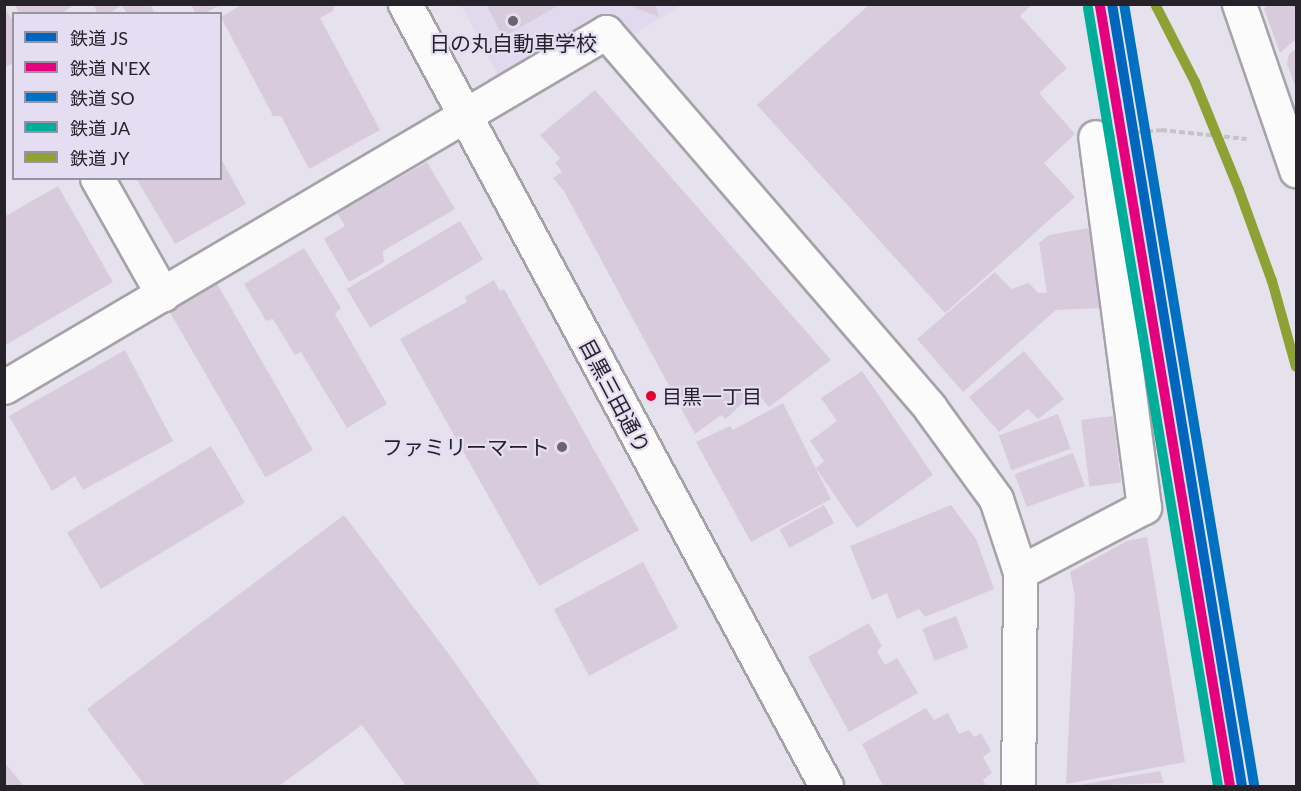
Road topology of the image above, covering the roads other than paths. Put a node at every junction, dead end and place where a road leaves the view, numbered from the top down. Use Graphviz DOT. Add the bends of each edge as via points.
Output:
graph roads {
  1 [pos="405,4"];
  2 [pos="1239,4"];
  3 [pos="465,116"];
  4 [pos="1095,137"];
  5 [pos="1294,154"];
  6 [pos="98,180"];
  7 [pos="163,294"];
  8 [pos="4,387"];
  9 [pos="1020,572"];
  10 [pos="826,786"];
  11 [pos="1018,786"];
  1 -- 3 [label="street, 目黒三田通り"];
  2 -- 5 [label="street"];
  3 -- 7 [label="street"];
  3 -- 9 [label="street" via="606,32 930,408 996,499"];
  3 -- 10 [label="street, 目黒三田通り"];
  4 -- 9 [label="street" via="1144,507"];
  6 -- 7 [label="street"];
  7 -- 8 [label="street"];
  9 -- 11 [label="street"];
}
